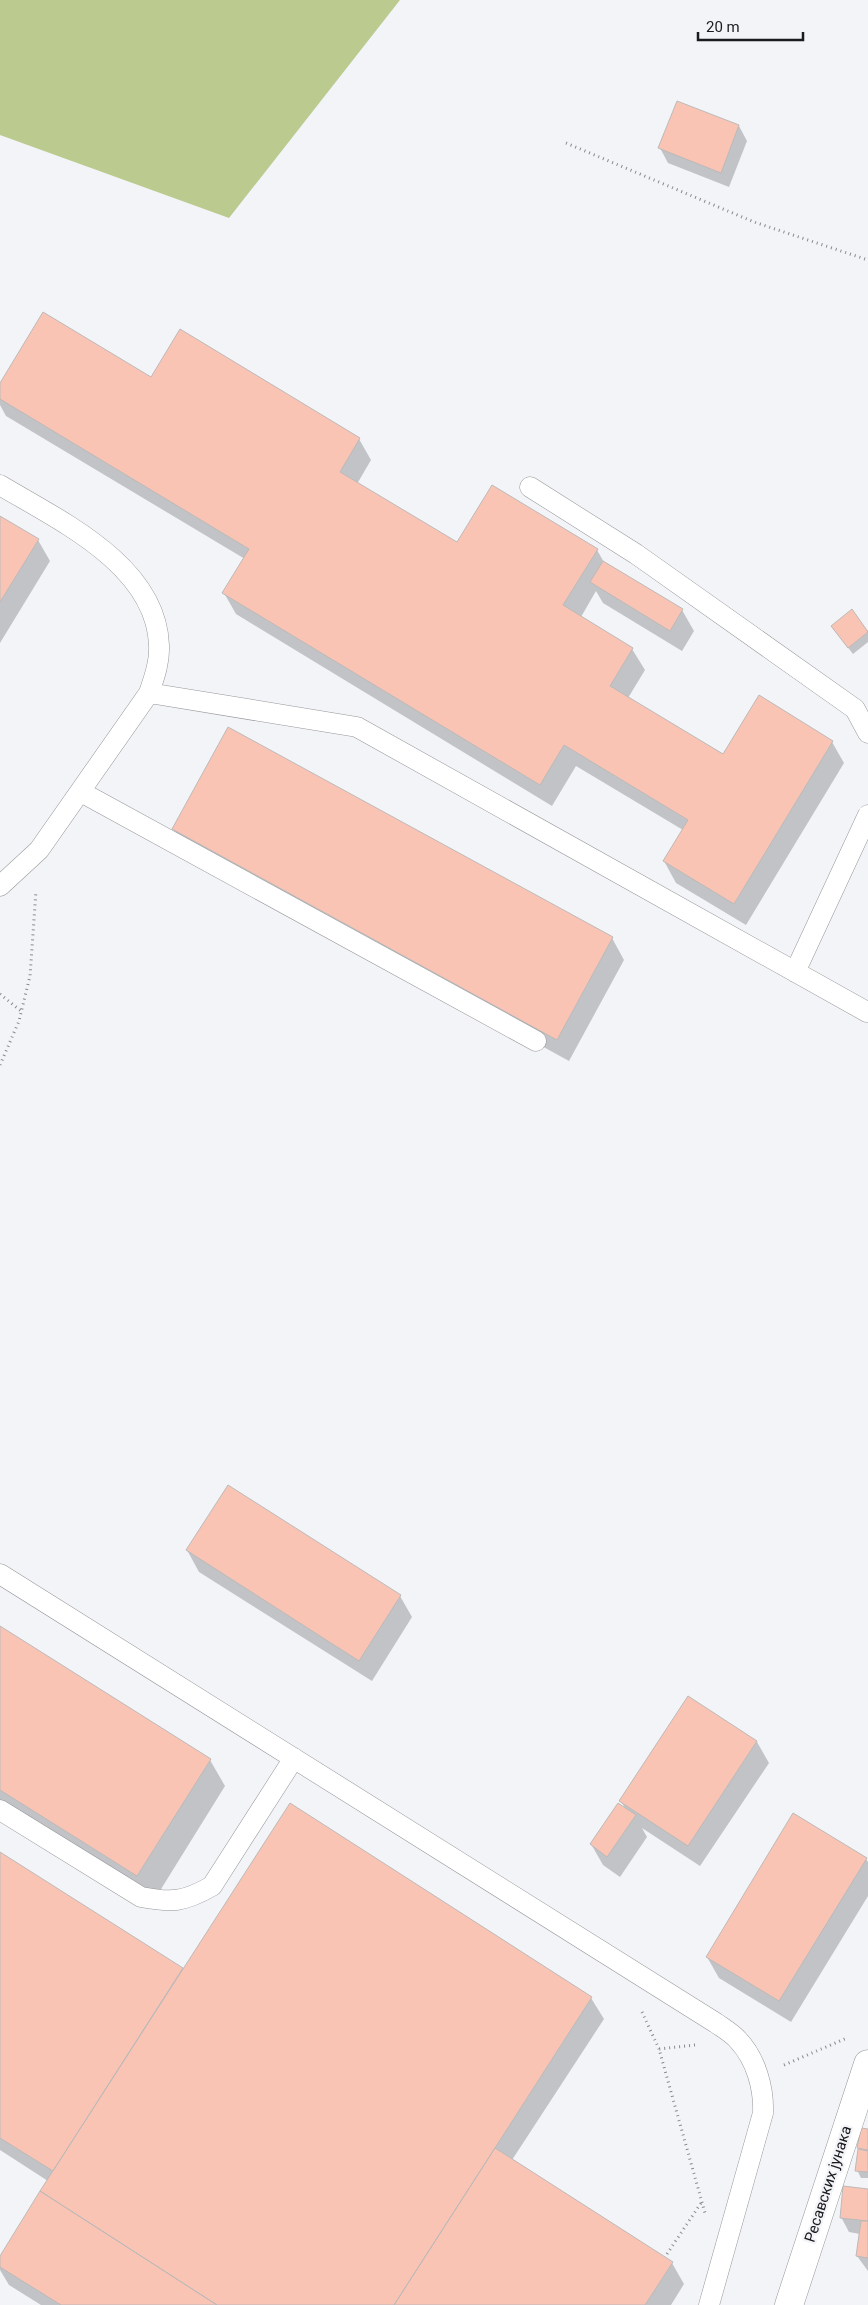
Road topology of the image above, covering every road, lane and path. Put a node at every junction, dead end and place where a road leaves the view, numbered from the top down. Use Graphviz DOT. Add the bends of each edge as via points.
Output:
graph roads {
  1 [pos="566,143"];
  2 [pos="868,260"];
  3 [pos="0,485"];
  4 [pos="530,487"];
  5 [pos="148,693"];
  6 [pos="868,733"];
  7 [pos="81,792"];
  8 [pos="868,815"];
  9 [pos="40,850"];
  10 [pos="0,886"];
  11 [pos="795,972"];
  12 [pos="0,994"];
  13 [pos="21,1011"];
  14 [pos="867,1012"];
  15 [pos="536,1041"];
  16 [pos="0,1065"];
  17 [pos="0,1574"];
  18 [pos="294,1758"];
  19 [pos="0,1810"];
  20 [pos="643,2014"];
  21 [pos="850,2037"];
  22 [pos="738,2040"];
  23 [pos="659,2049"];
  24 [pos="868,2064"];
  25 [pos="758,2076"];
  26 [pos="701,2202"];
  27 [pos="666,2254"];
  28 [pos="721,2264"];
  29 [pos="709,2305"];
  30 [pos="789,2305"];
  1 -- 2 [label="path" via="754,222"];
  3 -- 5 [label="lane" via="108,552 135,584 155,620 160,646"];
  4 -- 6 [label="lane" via="636,554 855,709"];
  5 -- 7 [label="lane"];
  5 -- 11 [label="lane" via="357,727"];
  7 -- 9 [label="lane"];
  7 -- 15 [label="lane"];
  8 -- 11 [label="lane"];
  9 -- 10 [label="lane"];
  9 -- 13 [label="path" via="30,976"];
  11 -- 14 [label="lane"];
  12 -- 13 [label="path"];
  13 -- 16 [label="path"];
  17 -- 18 [label="lane"];
  18 -- 19 [label="lane" via="212,1886 192,1898 166,1902 141,1898"];
  18 -- 22 [label="lane" via="708,2017"];
  20 -- 23 [label="path"];
  21 -- 25 [label="path"];
  22 -- 23 [label="path"];
  22 -- 25 [label="lane"];
  23 -- 26 [label="path"];
  24 -- 30 [label="street, Ресавских јунака"];
  25 -- 28 [label="lane" via="764,2096 762,2113"];
  26 -- 27 [label="path"];
  26 -- 28 [label="path"];
  28 -- 29 [label="lane"];
}
